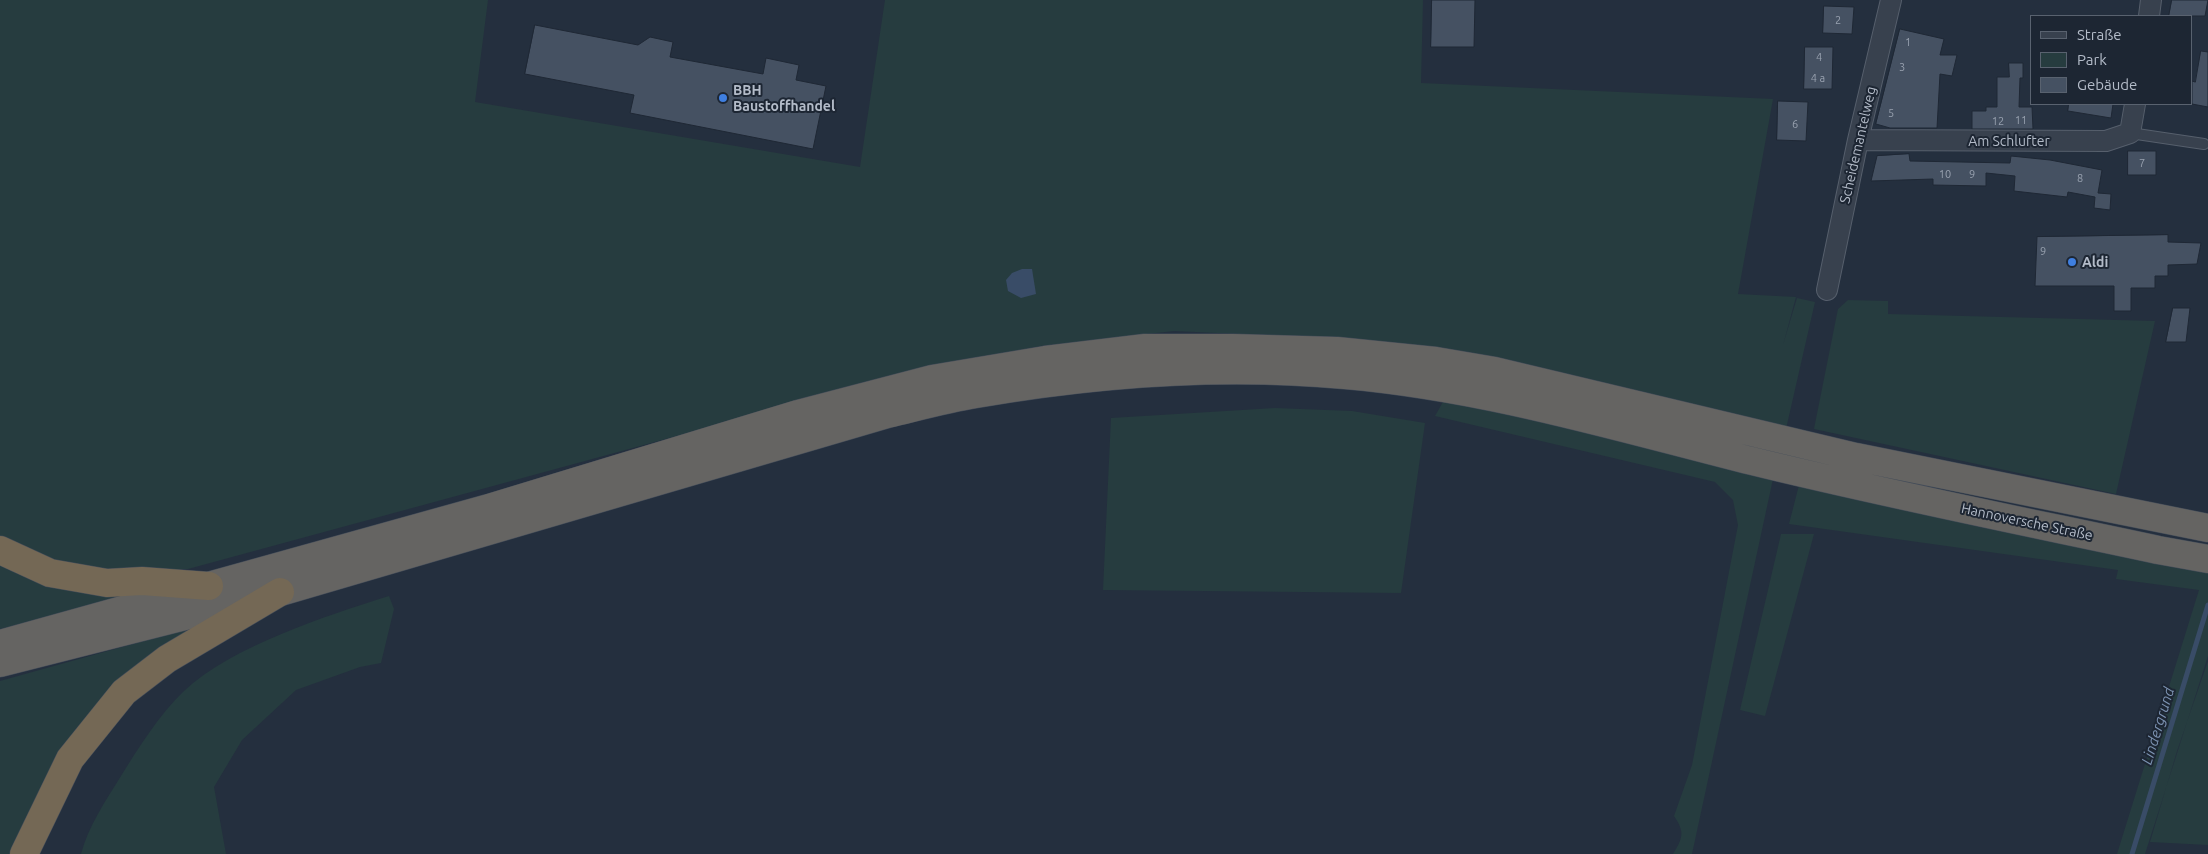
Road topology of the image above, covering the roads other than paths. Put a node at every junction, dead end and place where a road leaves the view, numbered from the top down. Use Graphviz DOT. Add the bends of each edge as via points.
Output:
graph roads {
  1 [pos="1891,0"];
  2 [pos="2151,0"];
  3 [pos="2149,15"];
  4 [pos="2135,105"];
  5 [pos="2130,133"];
  6 [pos="1858,140"];
  7 [pos="2204,144"];
  8 [pos="1827,290"];
  9 [pos="2208,528"];
  10 [pos="0,550"];
  11 [pos="2208,559"];
  12 [pos="208,586"];
  13 [pos="280,592"];
  14 [pos="0,644"];
  15 [pos="0,663"];
  16 [pos="24,854"];
  1 -- 6 [label="street, Scheidemantelweg"];
  2 -- 3 [label="street"];
  4 -- 5 [label="street"];
  5 -- 6 [label="street, Am Schlufter" via="2106,141"];
  5 -- 7 [label="lane"];
  6 -- 8 [label="street, Scheidemantelweg"];
  9 -- 12 [label="highway, Hannoversche Straße" via="1856,457 1495,371 1436,361 1337,351 1145,348 1045,360 932,379 798,414 498,505"];
  10 -- 12 [label="highway" via="59,575 107,583 142,581"];
  11 -- 13 [label="highway, Hannoversche Straße" via="1847,484 1517,401 1436,386 1344,374 1257,371 1137,373 974,394 888,414"];
  12 -- 14 [label="highway, Hannoversche Straße"];
  13 -- 15 [label="highway, Hannoversche Straße"];
  13 -- 16 [label="highway" via="167,659 124,692 70,759"];
}
